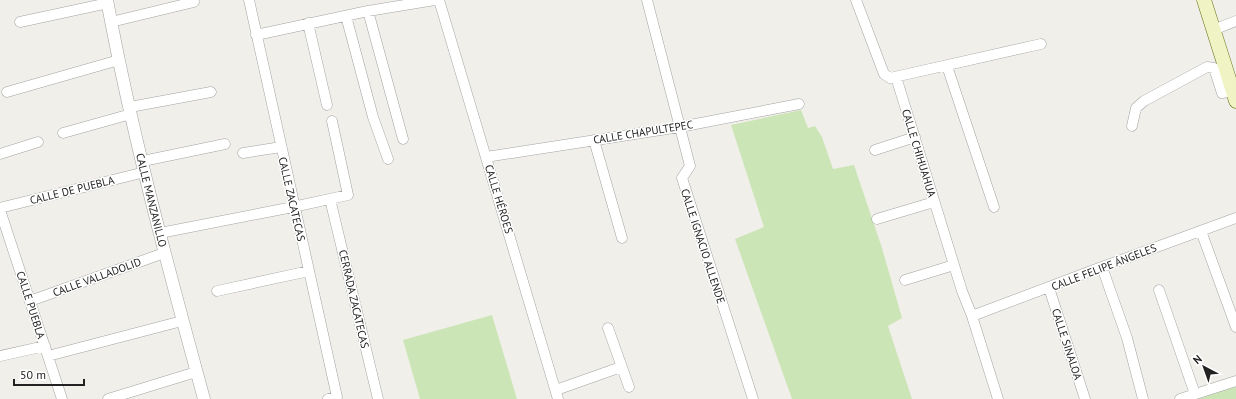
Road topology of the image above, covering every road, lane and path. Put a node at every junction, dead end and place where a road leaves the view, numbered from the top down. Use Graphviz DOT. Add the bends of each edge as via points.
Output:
graph roads {
  1 [pos="249,0"];
  2 [pos="435,0"];
  3 [pos="439,0"];
  4 [pos="647,0"];
  5 [pos="856,0"];
  6 [pos="1204,0"];
  7 [pos="107,1"];
  8 [pos="194,2"];
  9 [pos="368,12"];
  10 [pos="346,16"];
  11 [pos="1236,20"];
  12 [pos="20,22"];
  13 [pos="111,22"];
  14 [pos="308,23"];
  15 [pos="1213,30"];
  16 [pos="256,35"];
  17 [pos="1041,44"];
  18 [pos="119,60"];
  19 [pos="947,66"];
  20 [pos="896,77"];
  21 [pos="7,92"];
  22 [pos="210,92"];
  23 [pos="1234,96"];
  24 [pos="799,104"];
  25 [pos="326,105"];
  26 [pos="130,110"];
  27 [pos="332,122"];
  28 [pos="1132,126"];
  29 [pos="680,127"];
  30 [pos="63,133"];
  31 [pos="915,137"];
  32 [pos="404,139"];
  33 [pos="594,140"];
  34 [pos="38,142"];
  35 [pos="225,144"];
  36 [pos="281,147"];
  37 [pos="875,150"];
  38 [pos="243,153"];
  39 [pos="0,154"];
  40 [pos="486,157"];
  41 [pos="388,159"];
  42 [pos="144,166"];
  43 [pos="330,199"];
  44 [pos="934,202"];
  45 [pos="294,207"];
  46 [pos="994,207"];
  47 [pos="0,209"];
  48 [pos="877,218"];
  49 [pos="1236,218"];
  50 [pos="1201,231"];
  51 [pos="160,233"];
  52 [pos="622,238"];
  53 [pos="164,253"];
  54 [pos="954,265"];
  55 [pos="1102,266"];
  56 [pos="309,271"];
  57 [pos="905,280"];
  58 [pos="1048,288"];
  59 [pos="1159,290"];
  60 [pos="217,291"];
  61 [pos="30,301"];
  62 [pos="972,316"];
  63 [pos="182,321"];
  64 [pos="1236,327"];
  65 [pos="608,328"];
  66 [pos="45,346"];
  67 [pos="0,356"];
  68 [pos="48,356"];
  69 [pos="621,367"];
  70 [pos="196,372"];
  71 [pos="1236,381"];
  72 [pos="629,387"];
  73 [pos="1195,394"];
  74 [pos="557,395"];
  75 [pos="332,398"];
  76 [pos="62,399"];
  77 [pos="108,399"];
  78 [pos="204,399"];
  79 [pos="378,399"];
  80 [pos="753,399"];
  81 [pos="998,399"];
  82 [pos="1086,399"];
  83 [pos="1143,399"];
  84 [pos="1180,399"];
  1 -- 16 [label="street, CALLE ZACATECAS"];
  2 -- 9 [label="street"];
  3 -- 40 [label="street, CALLE HÉROES"];
  4 -- 29 [label="street, CALLE IGNACIO ALLENDE"];
  5 -- 20 [label="street" via="884,74 890,78"];
  6 -- 15 [label="main road"];
  7 -- 12 [label="street"];
  7 -- 13 [label="street, CALLE MANZANILLO"];
  8 -- 13 [label="street"];
  9 -- 10 [label="street"];
  9 -- 32 [label="street"];
  10 -- 14 [label="street"];
  10 -- 41 [label="street" via="373,117"];
  11 -- 15 [label="street"];
  13 -- 18 [label="street, CALLE MANZANILLO"];
  14 -- 16 [label="street"];
  14 -- 25 [label="street"];
  15 -- 23 [label="main road"];
  16 -- 36 [label="street, CALLE ZACATECAS"];
  17 -- 19 [label="street"];
  18 -- 21 [label="street"];
  18 -- 26 [label="street, CALLE MANZANILLO"];
  19 -- 20 [label="street"];
  19 -- 46 [label="street"];
  20 -- 31 [label="street, CALLE CHIHUAHUA"];
  22 -- 26 [label="street"];
  23 -- 28 [label="street" via="1222,93 1214,68 1207,67 1144,101 1136,108"];
  24 -- 29 [label="street, CALLE CHAPULTEPEC"];
  26 -- 30 [label="street"];
  26 -- 42 [label="street, CALLE MANZANILLO"];
  27 -- 43 [label="street" via="348,195"];
  29 -- 33 [label="street, CALLE CHAPULTEPEC"];
  29 -- 80 [label="street, CALLE IGNACIO ALLENDE" via="690,166 682,178"];
  31 -- 37 [label="street"];
  31 -- 44 [label="street, CALLE CHIHUAHUA"];
  33 -- 40 [label="street, CALLE CHAPULTEPEC"];
  33 -- 52 [label="street"];
  34 -- 39 [label="street"];
  35 -- 42 [label="street, CALLE DE PUEBLA"];
  36 -- 38 [label="street"];
  36 -- 45 [label="street, CALLE ZACATECAS"];
  40 -- 74 [label="street, CALLE HÉROES"];
  42 -- 47 [label="street, CALLE DE PUEBLA"];
  42 -- 51 [label="street, CALLE MANZANILLO"];
  43 -- 45 [label="street"];
  43 -- 79 [label="street, CERRADA ZACATECAS"];
  44 -- 48 [label="street"];
  44 -- 54 [label="street, CALLE CHIHUAHUA"];
  45 -- 51 [label="street"];
  45 -- 56 [label="street, CALLE ZACATECAS"];
  47 -- 61 [label="street, CALLE PUEBLA"];
  49 -- 50 [label="street, CALLE FELIPE ÁNGELES"];
  50 -- 55 [label="street, CALLE FELIPE ÁNGELES"];
  50 -- 64 [label="street"];
  51 -- 53 [label="street, CALLE MANZANILLO"];
  53 -- 61 [label="street, CALLE VALLADOLID"];
  53 -- 63 [label="street, CALLE MANZANILLO"];
  54 -- 57 [label="street"];
  54 -- 62 [label="street, CALLE CHIHUAHUA"];
  55 -- 58 [label="street, CALLE FELIPE ÁNGELES"];
  55 -- 83 [label="street" via="1127,338"];
  56 -- 60 [label="street"];
  56 -- 75 [label="street, CALLE ZACATECAS"];
  58 -- 62 [label="street, CALLE FELIPE ÁNGELES"];
  58 -- 82 [label="street, CALLE SINALOA"];
  59 -- 73 [label="street"];
  61 -- 66 [label="street, CALLE PUEBLA"];
  62 -- 81 [label="street, CALLE CHIHUAHUA"];
  63 -- 68 [label="street"];
  63 -- 70 [label="street, CALLE MANZANILLO"];
  65 -- 69 [label="street"];
  66 -- 67 [label="street"];
  66 -- 68 [label="street, CALLE PUEBLA"];
  68 -- 76 [label="street, CALLE PUEBLA"];
  69 -- 72 [label="street"];
  69 -- 74 [label="street"];
  70 -- 77 [label="street"];
  70 -- 78 [label="street, CALLE MANZANILLO"];
  71 -- 73 [label="street"];
  73 -- 84 [label="street"];
}
